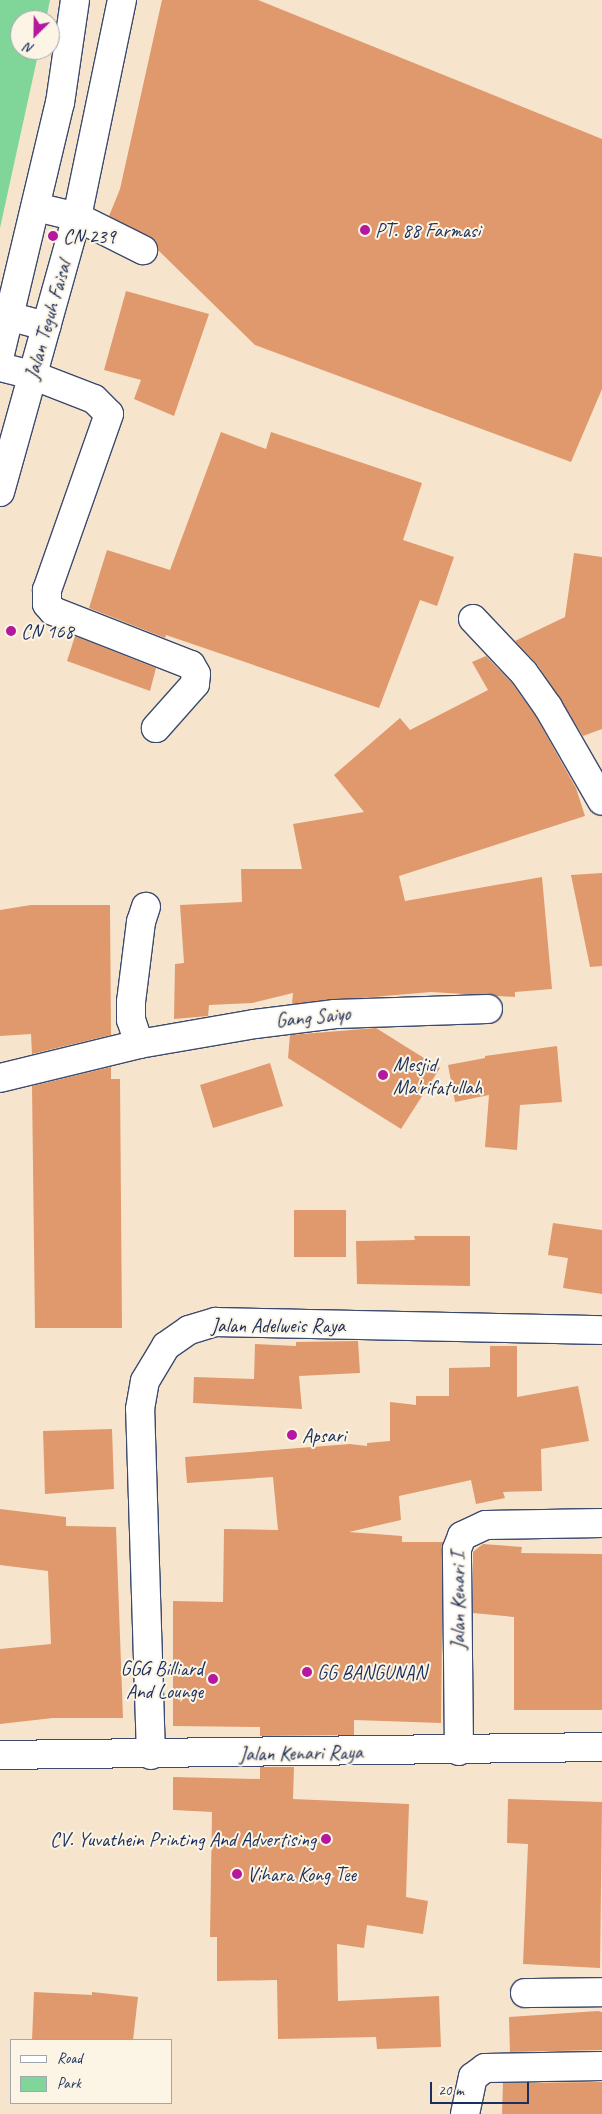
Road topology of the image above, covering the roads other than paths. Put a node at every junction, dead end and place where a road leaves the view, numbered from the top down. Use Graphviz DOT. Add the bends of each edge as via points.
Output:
graph roads {
  1 [pos="75,0"];
  2 [pos="122,0"];
  3 [pos="36,207"];
  4 [pos="77,218"];
  5 [pos="144,250"];
  6 [pos="5,315"];
  7 [pos="46,326"];
  8 [pos="0,354"];
  9 [pos="0,367"];
  10 [pos="32,375"];
  11 [pos="0,492"];
  12 [pos="473,619"];
  13 [pos="156,728"];
  14 [pos="602,801"];
  15 [pos="146,907"];
  16 [pos="488,1008"];
  17 [pos="139,1044"];
  18 [pos="0,1078"];
  19 [pos="602,1330"];
  20 [pos="602,1523"];
  21 [pos="602,1747"];
  22 [pos="459,1751"];
  23 [pos="0,1755"];
  24 [pos="151,1755"];
  25 [pos="602,1992"];
  26 [pos="525,1993"];
  27 [pos="602,2066"];
  28 [pos="465,2114"];
  1 -- 3 [label="main road, Jalan Teguh Faisal" via="60,103"];
  2 -- 4 [label="main road, Jalan Teguh Faisal"];
  3 -- 4 [label="main road"];
  3 -- 6 [label="main road, Jalan Teguh Faisal"];
  4 -- 5 [label="main road"];
  4 -- 7 [label="main road, Jalan Teguh Faisal"];
  6 -- 7 [label="main road"];
  6 -- 8 [label="main road, Jalan Teguh Faisal"];
  7 -- 10 [label="main road, Jalan Teguh Faisal"];
  9 -- 10 [label="main road"];
  10 -- 11 [label="main road, Jalan Teguh Faisal"];
  10 -- 13 [label="main road" via="94,399 109,414 47,590 47,604 52,611 191,665 196,674 195,684"];
  12 -- 14 [label="main road" via="524,673 548,707"];
  15 -- 17 [label="main road" via="141,922 131,1002 131,1020"];
  16 -- 17 [label="main road, Gang Saiyo" via="335,1014"];
  17 -- 18 [label="main road, Gang Saiyo"];
  19 -- 24 [label="main road, Jalan Adelweis Raya" via="216,1322 189,1330 166,1346 145,1381 140,1408"];
  20 -- 22 [label="main road, Jalan Kenari I" via="486,1525 462,1536 457,1549"];
  21 -- 22 [label="main road, Jalan Kenari Raya"];
  22 -- 24 [label="main road, Jalan Kenari Raya"];
  23 -- 24 [label="main road, Jalan Kenari Raya"];
  25 -- 26 [label="main road"];
  27 -- 28 [label="main road" via="485,2068 473,2077"];
}
